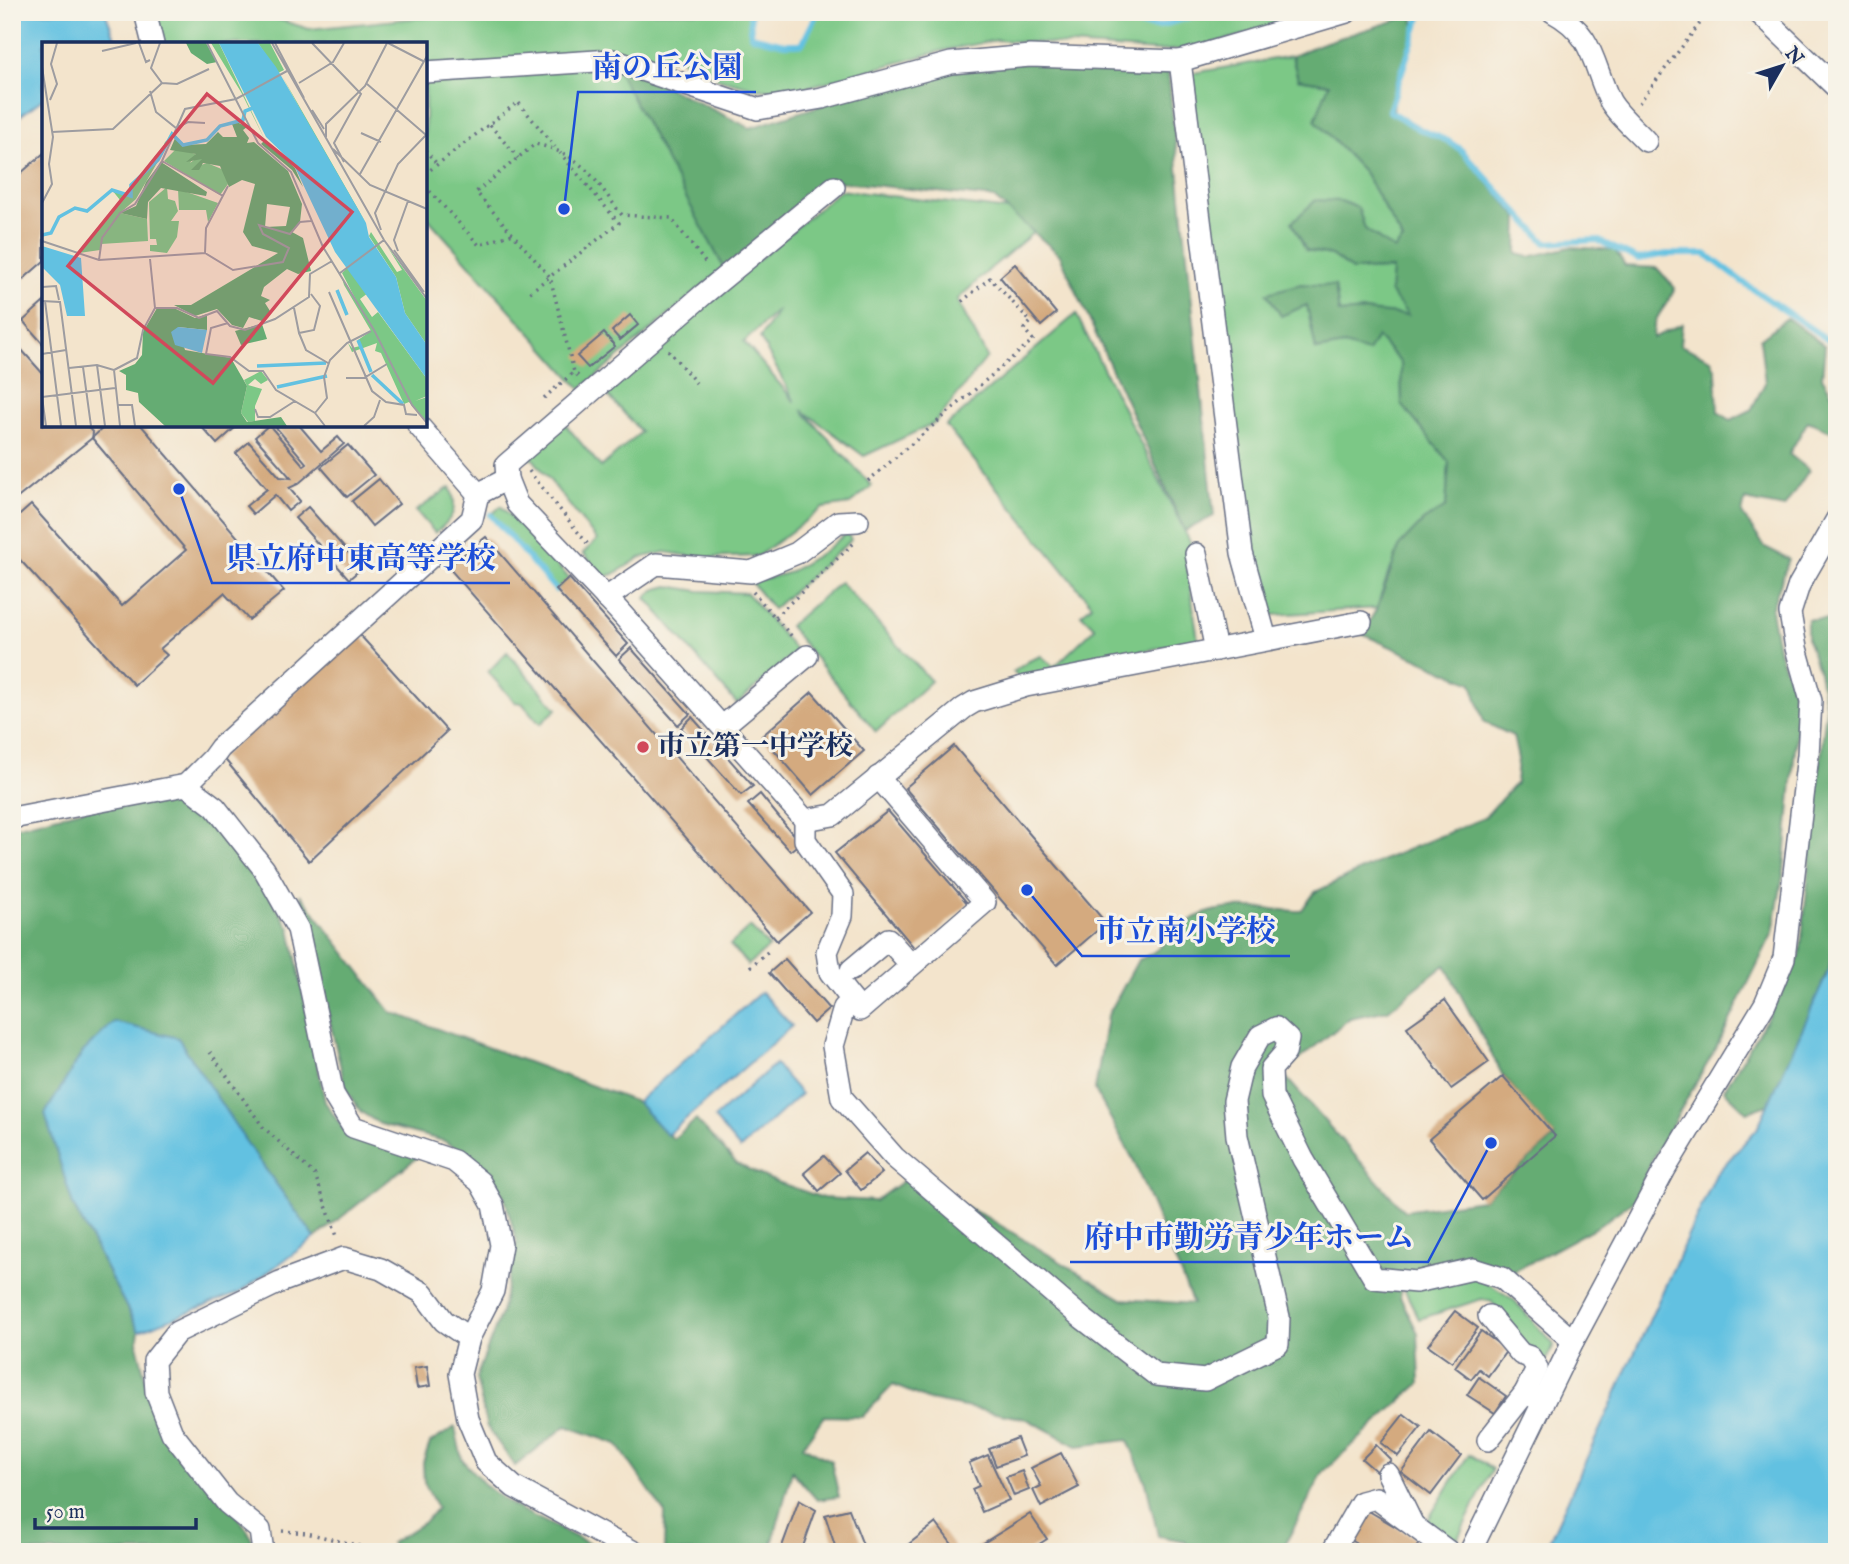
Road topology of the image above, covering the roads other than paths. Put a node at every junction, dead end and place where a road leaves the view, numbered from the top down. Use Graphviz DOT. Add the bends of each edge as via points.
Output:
graph roads {
  1 [pos="145,12"];
  2 [pos="1347,12"];
  3 [pos="1553,12"];
  4 [pos="1758,12"];
  5 [pos="152,42"];
  6 [pos="1180,61"];
  7 [pos="427,72"];
  8 [pos="1837,88"];
  9 [pos="1646,141"];
  10 [pos="834,187"];
  11 [pos="420,427"];
  12 [pos="507,480"];
  13 [pos="478,494"];
  14 [pos="1837,519"];
  15 [pos="858,521"];
  16 [pos="1196,554"];
  17 [pos="606,598"];
  18 [pos="1361,622"];
  19 [pos="1266,639"];
  20 [pos="1216,650"];
  21 [pos="804,652"];
  22 [pos="723,726"];
  23 [pos="878,777"];
  24 [pos="186,785"];
  25 [pos="12,818"];
  26 [pos="804,820"];
  27 [pos="911,965"];
  28 [pos="851,970"];
  29 [pos="852,1000"];
  30 [pos="1489,1316"];
  31 [pos="469,1338"];
  32 [pos="1573,1341"];
  33 [pos="1534,1397"];
  34 [pos="1488,1440"];
  35 [pos="1388,1474"];
  36 [pos="1413,1525"];
  37 [pos="1335,1547"];
  38 [pos="263,1552"];
  39 [pos="634,1552"];
  40 [pos="1448,1552"];
  41 [pos="1469,1552"];
  1 -- 5 [label="street"];
  2 -- 6 [label="street"];
  3 -- 9 [label="street" via="1570,21 1592,51 1611,103"];
  4 -- 8 [label="street"];
  6 -- 7 [label="street" via="1030,56 951,63 822,98 758,109 612,60"];
  6 -- 19 [label="street" via="1242,553"];
  10 -- 12 [label="street" via="506,465"];
  11 -- 13 [label="street"];
  12 -- 13 [label="street"];
  12 -- 17 [label="street" via="517,504"];
  13 -- 24 [label="street" via="472,519 230,738"];
  14 -- 32 [label="street" via="1799,585 1790,613 1811,701 1784,958 1765,1004 1665,1169"];
  15 -- 17 [label="street" via="838,522 797,553 751,572 656,564"];
  16 -- 20 [label="street"];
  17 -- 22 [label="street"];
  18 -- 19 [label="street"];
  19 -- 20 [label="street"];
  20 -- 23 [label="street" via="1026,686 974,702"];
  21 -- 22 [label="street"];
  22 -- 26 [label="street"];
  23 -- 26 [label="street" via="832,815"];
  23 -- 27 [label="street" via="985,902"];
  24 -- 25 [label="street"];
  24 -- 31 [label="street" via="215,807 264,869 298,929 333,1094 353,1127 454,1161 480,1181 493,1205 501,1245 493,1291"];
  26 -- 29 [label="street" via="805,840 843,894 842,916 827,952 830,972"];
  27 -- 28 [label="street" via="888,939"];
  27 -- 29 [label="street" via="860,1010"];
  29 -- 32 [label="street" via="844,1008 833,1046 842,1098 894,1157 1082,1318 1156,1375 1205,1380 1278,1344 1279,1317 1237,1136 1234,1101 1242,1067 1260,1036 1276,1028 1288,1039 1286,1053 1271,1069 1272,1096 1303,1159 1374,1278 1416,1282 1473,1269 1502,1278"];
  30 -- 33 [label="street" via="1512,1360 1530,1357 1537,1368"];
  31 -- 38 [label="street" via="444,1321 423,1293 381,1269 344,1258 280,1282 177,1332 154,1361 156,1392 172,1433 227,1503 260,1530"];
  31 -- 39 [label="street" via="460,1374 468,1419 486,1462 514,1487"];
  32 -- 33 [label="street"];
  33 -- 34 [label="street"];
  33 -- 41 [label="street"];
  35 -- 36 [label="street"];
  36 -- 37 [label="street" via="1376,1498 1361,1502"];
  36 -- 40 [label="street"];
}
